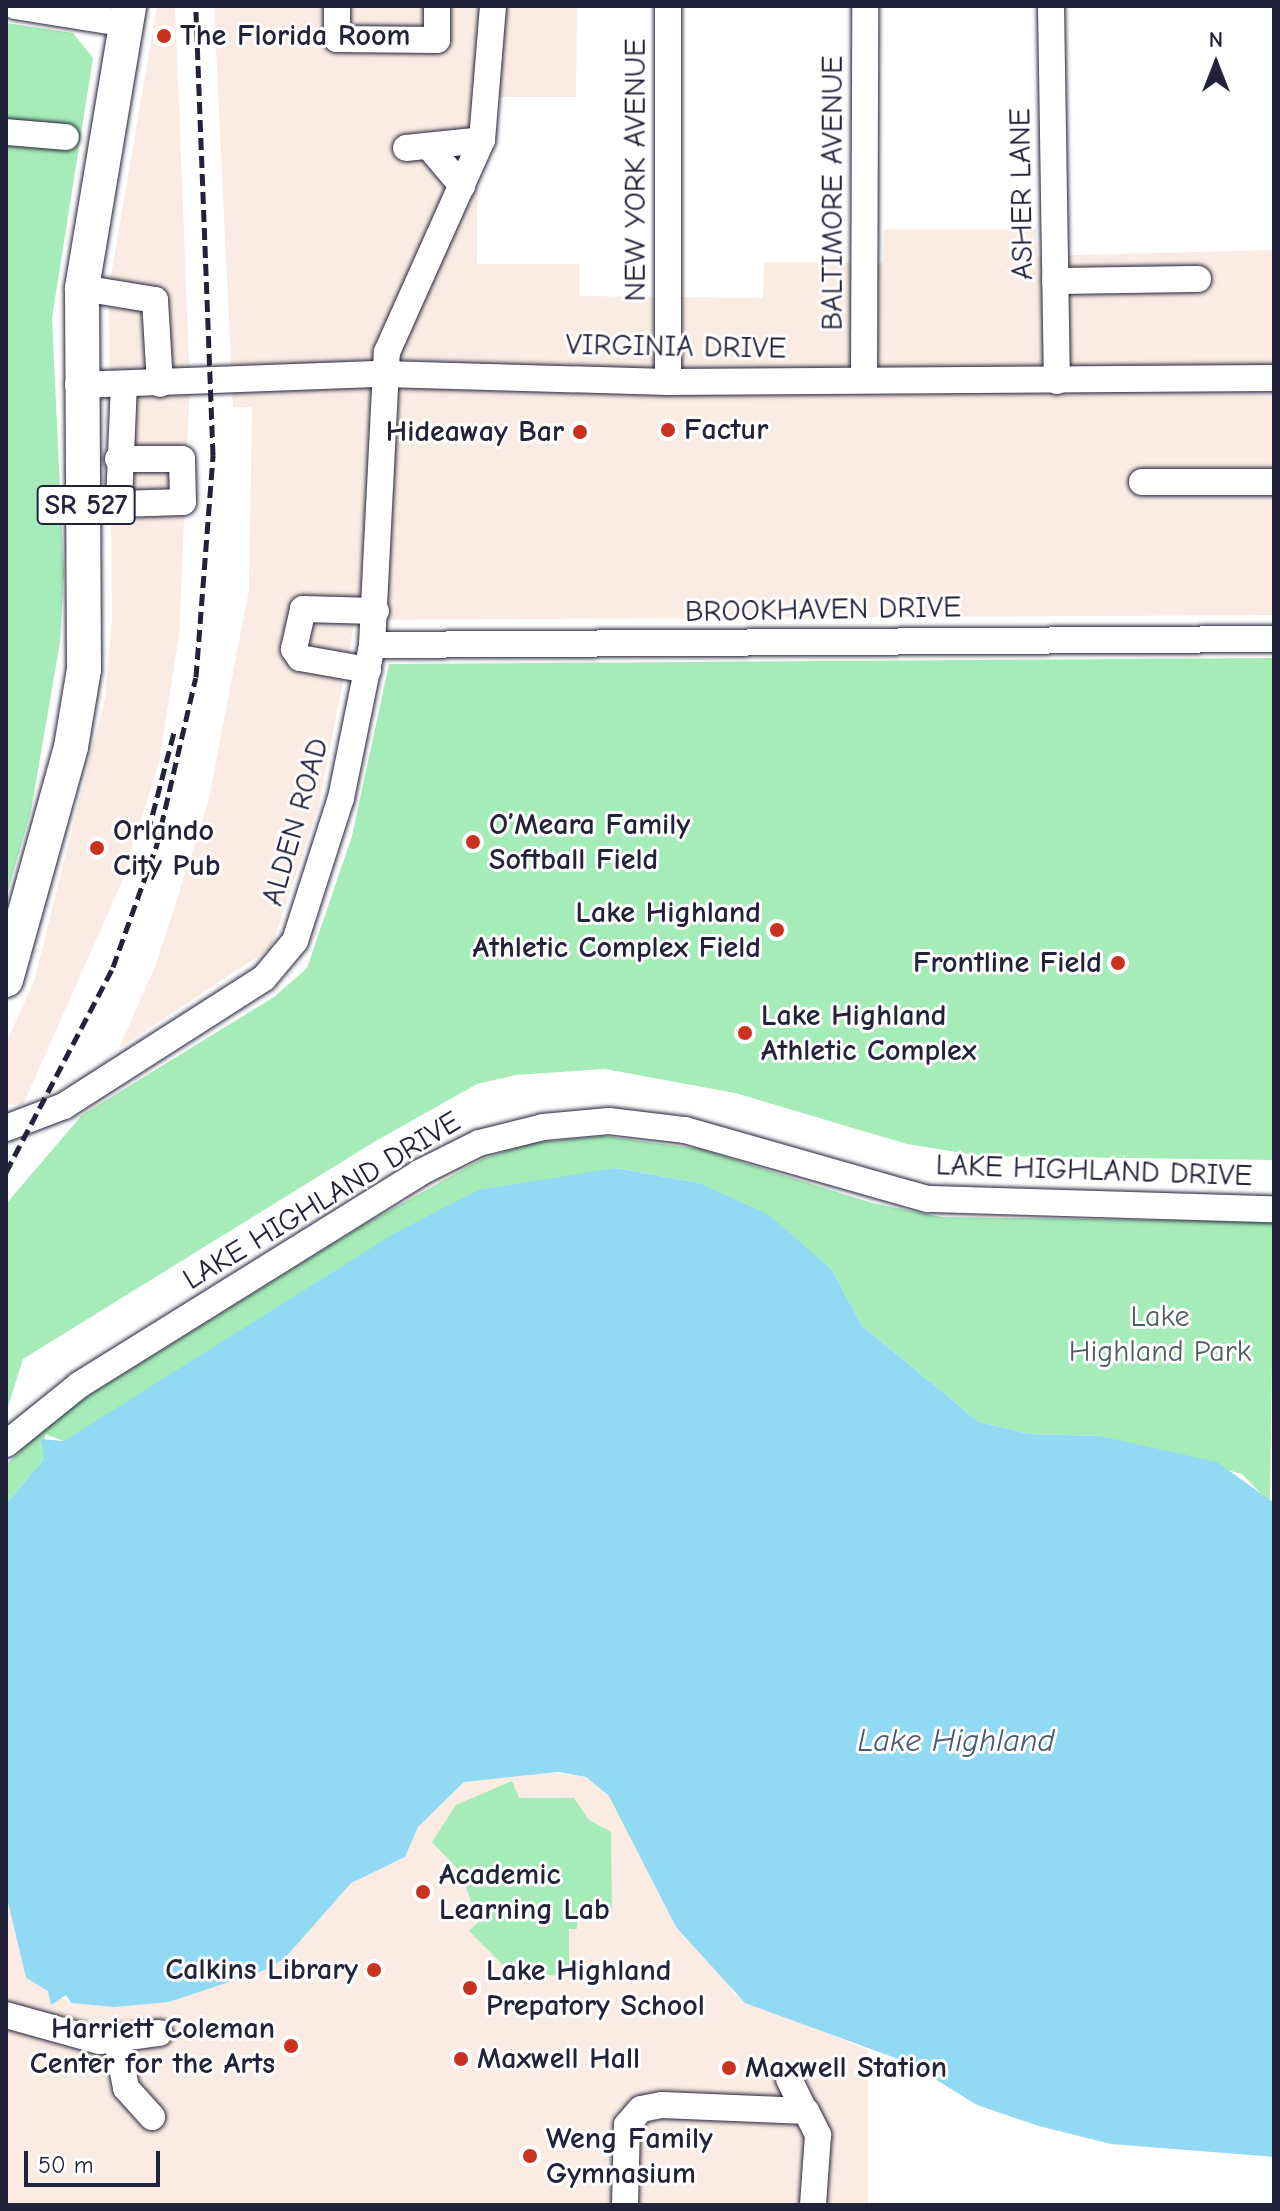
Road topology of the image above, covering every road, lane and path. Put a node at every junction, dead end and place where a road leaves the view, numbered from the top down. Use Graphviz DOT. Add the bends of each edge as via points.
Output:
graph roads {
  1 [pos="15,6"];
  2 [pos="337,6"];
  3 [pos="437,6"];
  4 [pos="668,6"];
  5 [pos="865,6"];
  6 [pos="1051,6"];
  7 [pos="493,14"];
  8 [pos="128,15"];
  9 [pos="6,132"];
  10 [pos="66,137"];
  11 [pos="482,140"];
  12 [pos="462,186"];
  13 [pos="1198,279"];
  14 [pos="1055,281"];
  15 [pos="82,288"];
  16 [pos="383,374"];
  17 [pos="1274,378"];
  18 [pos="864,380"];
  19 [pos="1057,381"];
  20 [pos="668,382"];
  21 [pos="160,384"];
  22 [pos="78,385"];
  23 [pos="124,385"];
  24 [pos="118,459"];
  25 [pos="1142,482"];
  26 [pos="1274,482"];
  27 [pos="102,503"];
  28 [pos="376,611"];
  29 [pos="1274,639"];
  30 [pos="370,658"];
  31 [pos="6,980"];
  32 [pos="6,1128"];
  33 [pos="1274,1209"];
  34 [pos="6,1444"];
  35 [pos="6,2015"];
  36 [pos="159,2033"];
  37 [pos="117,2042"];
  38 [pos="789,2079"];
  39 [pos="804,2110"];
  40 [pos="152,2117"];
  41 [pos="625,2205"];
  42 [pos="813,2205"];
  1 -- 8 [label="street"];
  2 -- 3 [label="street" via="337,39 437,40"];
  4 -- 20 [label="street, NEW YORK AVENUE"];
  5 -- 18 [label="street, BALTIMORE AVENUE"];
  6 -- 14 [label="street, ASHER LANE"];
  7 -- 11 [label="street, ALDEN ROAD"];
  8 -- 15 [label="main road, SR 527"];
  9 -- 10 [label="street"];
  11 -- 12 [label="street, ALDEN ROAD"];
  11 -- 12 [label="street" via="418,148"];
  12 -- 16 [label="street, ALDEN ROAD" via="412,282"];
  13 -- 14 [label="street"];
  14 -- 19 [label="street, ASHER LANE"];
  15 -- 21 [label="street" via="155,300"];
  15 -- 22 [label="main road, SR 527"];
  16 -- 20 [label="street, VIRGINIA DRIVE"];
  16 -- 21 [label="street, VIRGINIA DRIVE"];
  16 -- 28 [label="street, ALDEN ROAD"];
  17 -- 19 [label="street, VIRGINIA DRIVE"];
  18 -- 19 [label="street, VIRGINIA DRIVE"];
  18 -- 20 [label="street, VIRGINIA DRIVE"];
  21 -- 23 [label="street, VIRGINIA DRIVE"];
  22 -- 23 [label="street, VIRGINIA DRIVE"];
  22 -- 27 [label="main road, SR 527"];
  23 -- 24 [label="street"];
  24 -- 27 [label="street"];
  24 -- 27 [label="street" via="182,459 183,502"];
  25 -- 26 [label="street"];
  27 -- 31 [label="main road, SR 527" via="84,669 67,762"];
  28 -- 30 [label="street, ALDEN ROAD"];
  28 -- 30 [label="street, BROOKHAVEN DRIVE" via="303,609 294,649 300,658"];
  29 -- 30 [label="street, BROOKHAVEN DRIVE"];
  30 -- 32 [label="street, ALDEN ROAD" via="341,798 284,961 64,1106"];
  33 -- 34 [label="street, LAKE HIGHLAND DRIVE" via="928,1199 685,1130 609,1121 543,1127 479,1143 419,1173 79,1385"];
  35 -- 37 [label="street" via="68,2037"];
  36 -- 37 [label="street"];
  37 -- 40 [label="street" via="126,2088"];
  38 -- 39 [label="street"];
  39 -- 41 [label="street" via="641,2109 625,2134"];
  39 -- 42 [label="street" via="818,2135"];
}
